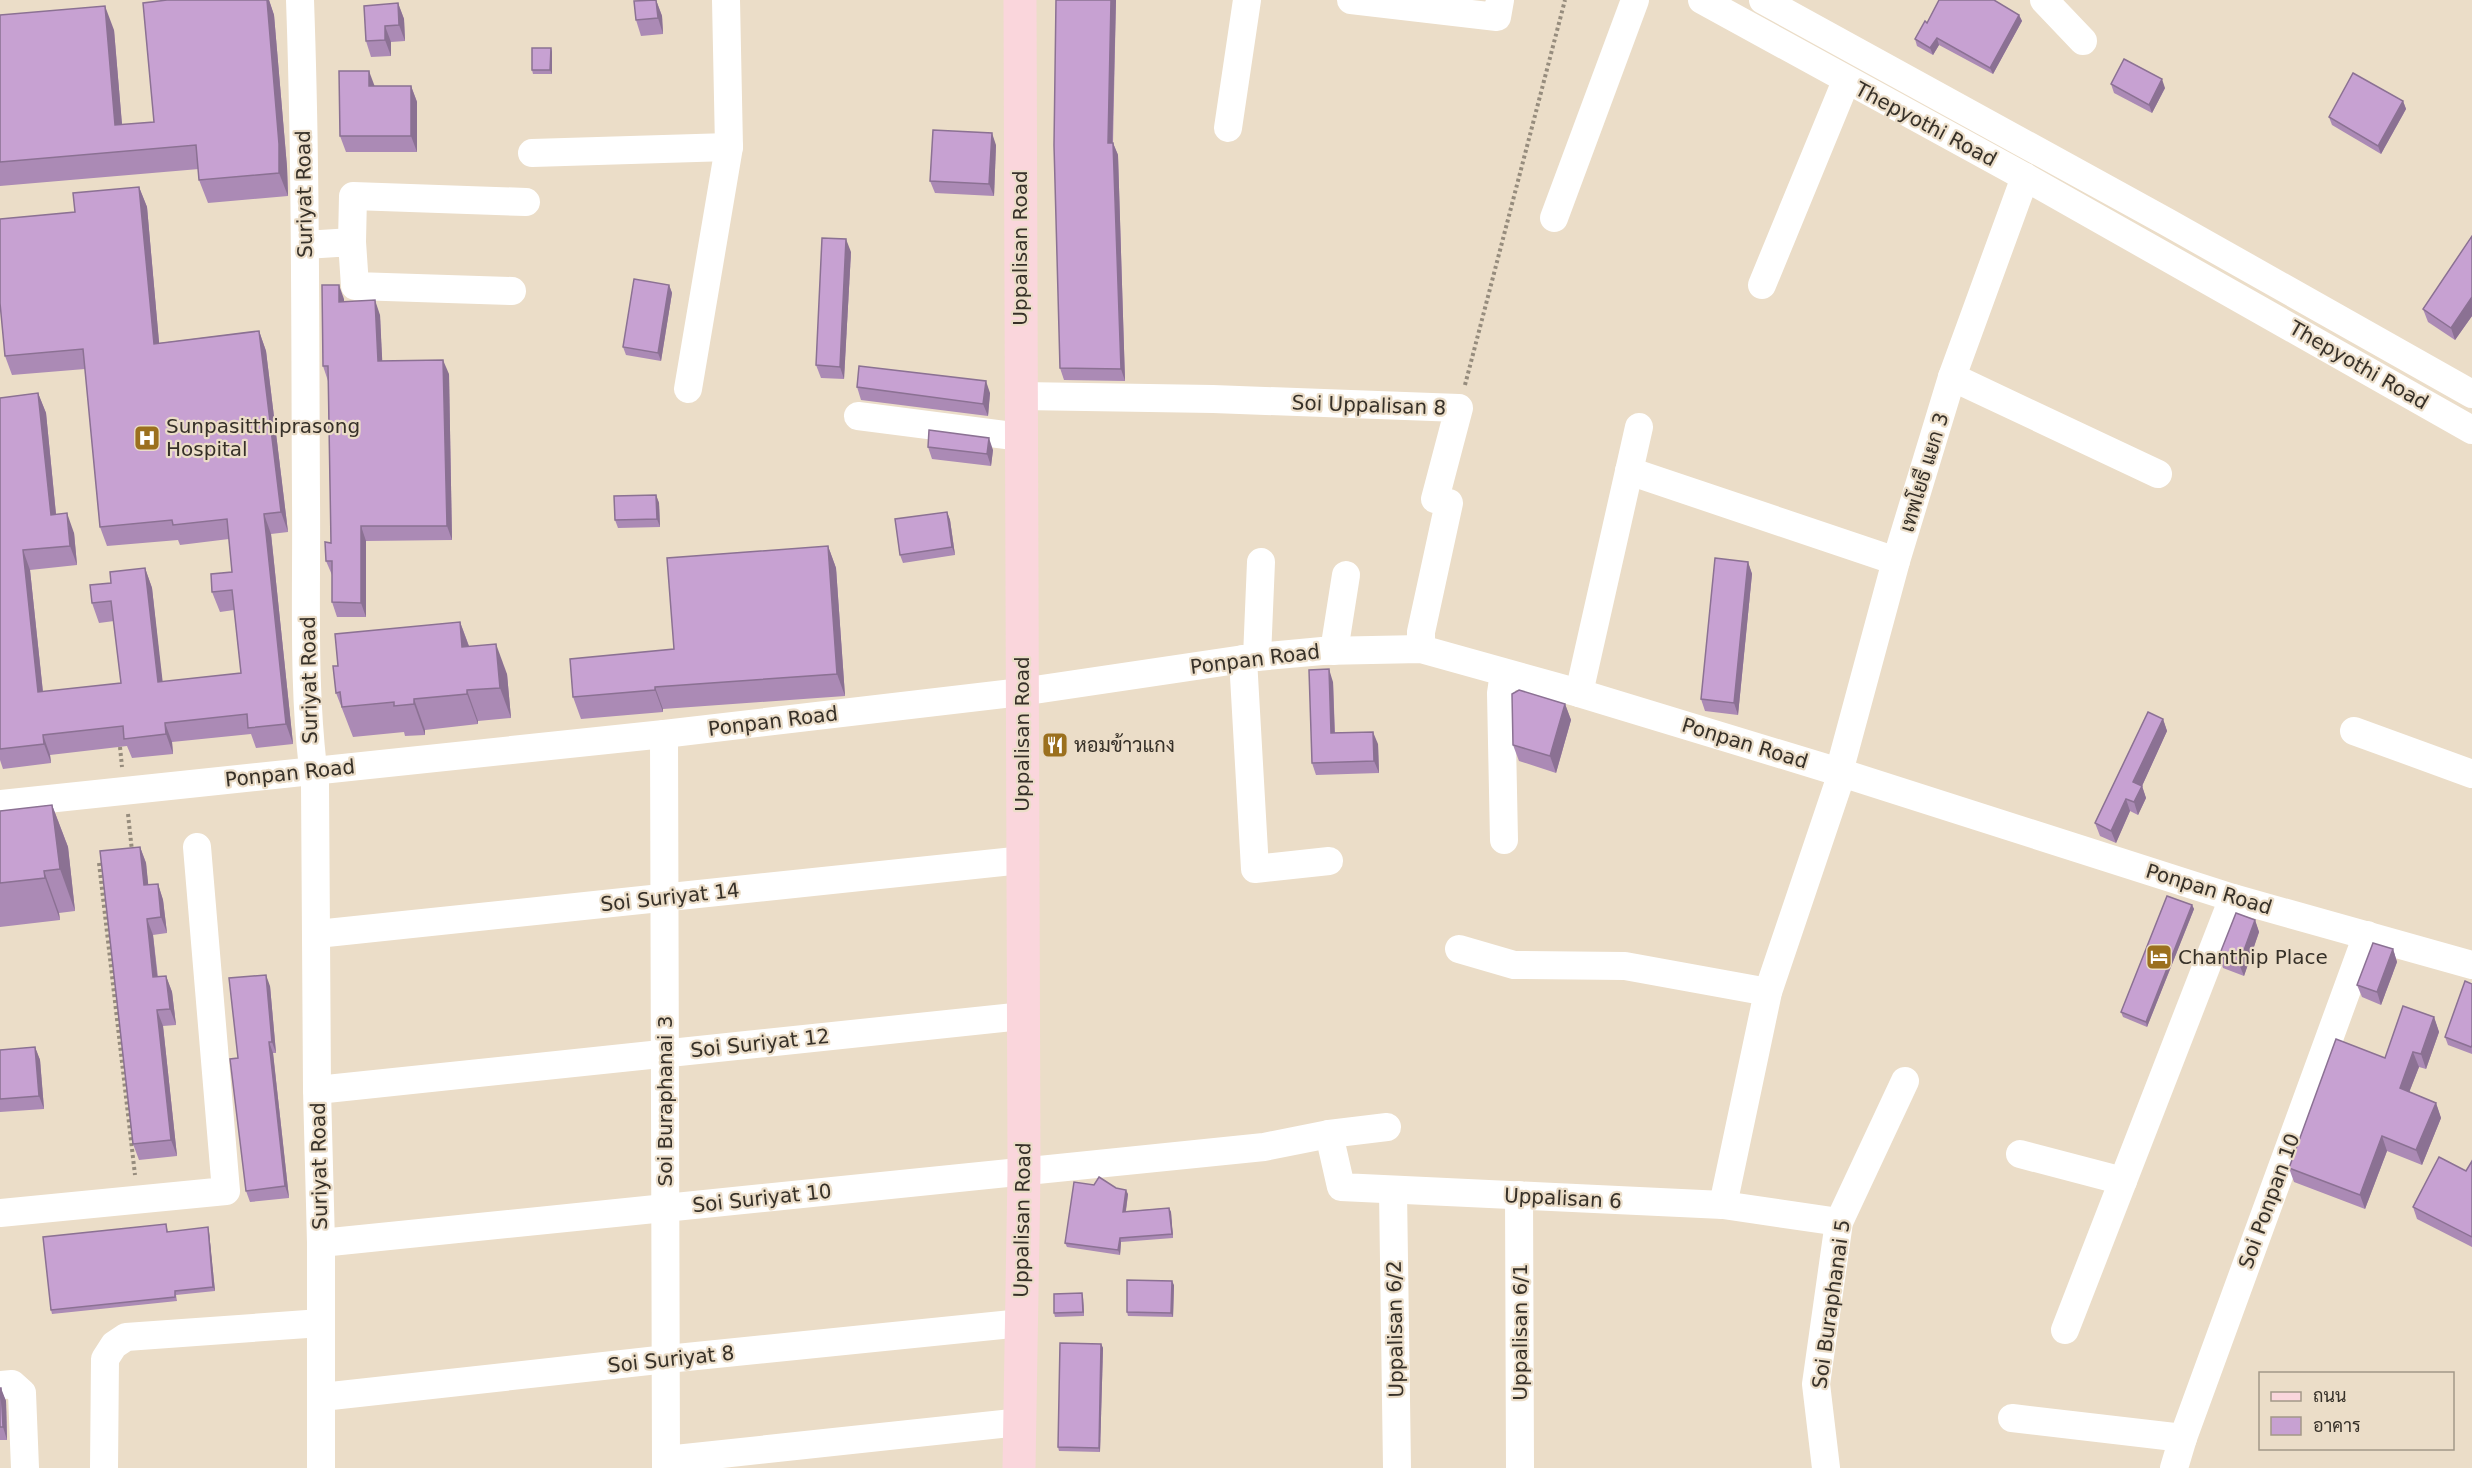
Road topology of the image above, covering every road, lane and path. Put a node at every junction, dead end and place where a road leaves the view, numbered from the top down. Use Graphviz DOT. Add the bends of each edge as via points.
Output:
graph roads {
  1 [pos="300,0"];
  2 [pos="726,0"];
  3 [pos="1020,0"];
  4 [pos="1246,0"];
  5 [pos="1351,0"];
  6 [pos="1565,0"];
  7 [pos="1635,0"];
  8 [pos="1702,0"];
  9 [pos="1764,0"];
  10 [pos="2044,0"];
  11 [pos="1498,8"];
  12 [pos="2083,41"];
  13 [pos="1846,81"];
  14 [pos="1228,128"];
  15 [pos="729,147"];
  16 [pos="532,153"];
  17 [pos="2025,177"];
  18 [pos="526,202"];
  19 [pos="1554,218"];
  20 [pos="2167,222"];
  21 [pos="352,242"];
  22 [pos="305,246"];
  23 [pos="2151,248"];
  24 [pos="1762,285"];
  25 [pos="512,291"];
  26 [pos="1952,377"];
  27 [pos="688,390"];
  28 [pos="2472,394"];
  29 [pos="1021,396"];
  30 [pos="1459,408"];
  31 [pos="858,416"];
  32 [pos="1639,427"];
  33 [pos="2472,430"];
  34 [pos="1021,437"];
  35 [pos="1629,471"];
  36 [pos="2158,474"];
  37 [pos="1896,561"];
  38 [pos="1261,562"];
  39 [pos="1346,575"];
  40 [pos="1420,649"];
  41 [pos="1334,651"];
  42 [pos="1250,658"];
  43 [pos="1504,673"];
  44 [pos="1021,692"];
  45 [pos="1579,693"];
  46 [pos="2354,731"];
  47 [pos="664,734"];
  48 [pos="313,770"];
  49 [pos="1841,772"];
  50 [pos="2472,774"];
  51 [pos="0,804"];
  52 [pos="1504,840"];
  53 [pos="197,847"];
  54 [pos="1023,860"];
  55 [pos="1329,861"];
  56 [pos="111,862"];
  57 [pos="665,898"];
  58 [pos="2234,898"];
  59 [pos="317,934"];
  60 [pos="2367,935"];
  61 [pos="1460,950"];
  62 [pos="2472,965"];
  63 [pos="1768,992"];
  64 [pos="1023,1016"];
  65 [pos="665,1053"];
  66 [pos="1905,1081"];
  67 [pos="317,1090"];
  68 [pos="1387,1126"];
  69 [pos="1329,1134"];
  70 [pos="2020,1154"];
  71 [pos="1024,1172"];
  72 [pos="2123,1181"];
  73 [pos="1393,1191"];
  74 [pos="1519,1196"];
  75 [pos="138,1200"];
  76 [pos="1723,1205"];
  77 [pos="665,1207"];
  78 [pos="0,1213"];
  79 [pos="1839,1222"];
  80 [pos="321,1243"];
  81 [pos="321,1323"];
  82 [pos="1021,1323"];
  83 [pos="2065,1330"];
  84 [pos="667,1359"];
  85 [pos="0,1385"];
  86 [pos="321,1397"];
  87 [pos="2012,1418"];
  88 [pos="1020,1422"];
  89 [pos="2182,1438"];
  90 [pos="666,1464"];
  91 [pos="25,1468"];
  92 [pos="104,1468"];
  93 [pos="321,1468"];
  94 [pos="1019,1468"];
  95 [pos="1397,1468"];
  96 [pos="1520,1468"];
  97 [pos="1826,1468"];
  98 [pos="2175,1468"];
  1 -- 22 [label="street, Suriyat Road"];
  2 -- 15 [label="street"];
  3 -- 29 [label="main road, Uppalisan Road"];
  4 -- 14 [label="street"];
  5 -- 11 [label="street"];
  6 -- 30 [label="path"];
  7 -- 19 [label="street"];
  8 -- 13 [label="street, Thepyothi Road"];
  9 -- 20 [label="street, Thepyothi Road"];
  10 -- 12 [label="street"];
  13 -- 17 [label="street, Thepyothi Road"];
  13 -- 24 [label="street"];
  15 -- 16 [label="street"];
  15 -- 27 [label="street"];
  17 -- 23 [label="street, Thepyothi Road"];
  17 -- 26 [label="street, เทพโยธี แยก 3"];
  18 -- 21 [label="street" via="353,196"];
  20 -- 23 [label="street"];
  20 -- 28 [label="street, Thepyothi Road"];
  21 -- 22 [label="street"];
  21 -- 25 [label="street" via="355,286"];
  22 -- 48 [label="street, Suriyat Road" via="307,629"];
  23 -- 33 [label="street, Thepyothi Road"];
  26 -- 36 [label="street"];
  26 -- 37 [label="street, เทพโยธี แยก 3"];
  29 -- 30 [label="street, Soi Uppalisan 8"];
  29 -- 34 [label="main road, Uppalisan Road"];
  30 -- 40 [label="street, Soi Uppalisan 8" via="1435,499 1449,503"];
  31 -- 34 [label="street"];
  32 -- 35 [label="street"];
  34 -- 44 [label="main road, Uppalisan Road"];
  35 -- 37 [label="street"];
  35 -- 45 [label="street"];
  37 -- 49 [label="street, เทพโยธี แยก 3"];
  38 -- 42 [label="street"];
  39 -- 41 [label="street"];
  40 -- 41 [label="street, Ponpan Road"];
  40 -- 43 [label="street, Ponpan Road"];
  41 -- 42 [label="street, Ponpan Road"];
  42 -- 44 [label="street, Ponpan Road"];
  42 -- 55 [label="street" via="1255,869"];
  43 -- 45 [label="street, Ponpan Road"];
  43 -- 52 [label="street"];
  44 -- 47 [label="street, Ponpan Road"];
  44 -- 54 [label="main road, Uppalisan Road"];
  45 -- 49 [label="street, Ponpan Road"];
  46 -- 50 [label="street"];
  47 -- 48 [label="street, Ponpan Road"];
  47 -- 57 [label="street, Soi Buraphanai 3"];
  48 -- 51 [label="street, Ponpan Road"];
  48 -- 59 [label="street, Suriyat Road"];
  49 -- 58 [label="street, Ponpan Road"];
  49 -- 63 [label="street, เทพโยธี แยก 3"];
  53 -- 75 [label="street" via="226,1191"];
  54 -- 57 [label="street, Soi Suriyat 14"];
  54 -- 64 [label="main road, Uppalisan Road"];
  56 -- 75 [label="path" via="99,863"];
  57 -- 59 [label="street, Soi Suriyat 14"];
  57 -- 65 [label="street, Soi Buraphanai 3"];
  58 -- 60 [label="street, Ponpan Road"];
  58 -- 72 [label="street"];
  59 -- 67 [label="street, Suriyat Road"];
  60 -- 62 [label="street, Ponpan Road"];
  60 -- 89 [label="street, Soi Ponpan 10"];
  61 -- 63 [label="street" via="1514,965 1625,966"];
  63 -- 76 [label="street, เทพโยธี แยก 3"];
  64 -- 65 [label="street, Soi Suriyat 12"];
  64 -- 71 [label="main road, Uppalisan Road"];
  65 -- 67 [label="street, Soi Suriyat 12"];
  65 -- 77 [label="street, Soi Buraphanai 3"];
  66 -- 79 [label="street, Soi Buraphanai 5"];
  67 -- 80 [label="street, Suriyat Road"];
  68 -- 69 [label="street"];
  69 -- 71 [label="street" via="1264,1147"];
  69 -- 73 [label="street, Uppalisan 6" via="1341,1187"];
  70 -- 72 [label="street"];
  71 -- 77 [label="street, Soi Suriyat 10"];
  71 -- 82 [label="main road, Uppalisan Road"];
  72 -- 83 [label="street"];
  73 -- 74 [label="street, Uppalisan 6"];
  73 -- 95 [label="street, Uppalisan 6/2"];
  74 -- 76 [label="street, Uppalisan 6"];
  74 -- 96 [label="street, Uppalisan 6/1"];
  75 -- 78 [label="street"];
  76 -- 79 [label="street, Uppalisan 6"];
  77 -- 80 [label="street, Soi Suriyat 10"];
  77 -- 84 [label="street, Soi Buraphanai 3"];
  79 -- 97 [label="street, Soi Buraphanai 5" via="1816,1384"];
  80 -- 81 [label="street, Suriyat Road"];
  81 -- 86 [label="street, Suriyat Road"];
  81 -- 92 [label="street" via="126,1337 114,1345 105,1359"];
  82 -- 84 [label="street, Soi Suriyat 8"];
  82 -- 88 [label="main road, Uppalisan Road"];
  84 -- 86 [label="street, Soi Suriyat 8"];
  84 -- 90 [label="street, Soi Buraphanai 3"];
  85 -- 91 [label="street" via="12,1384 22,1393"];
  86 -- 93 [label="street, Suriyat Road"];
  87 -- 89 [label="street"];
  88 -- 90 [label="street"];
  88 -- 94 [label="main road, Uppalisan Road"];
  89 -- 98 [label="street, Soi Ponpan 10"];
}
